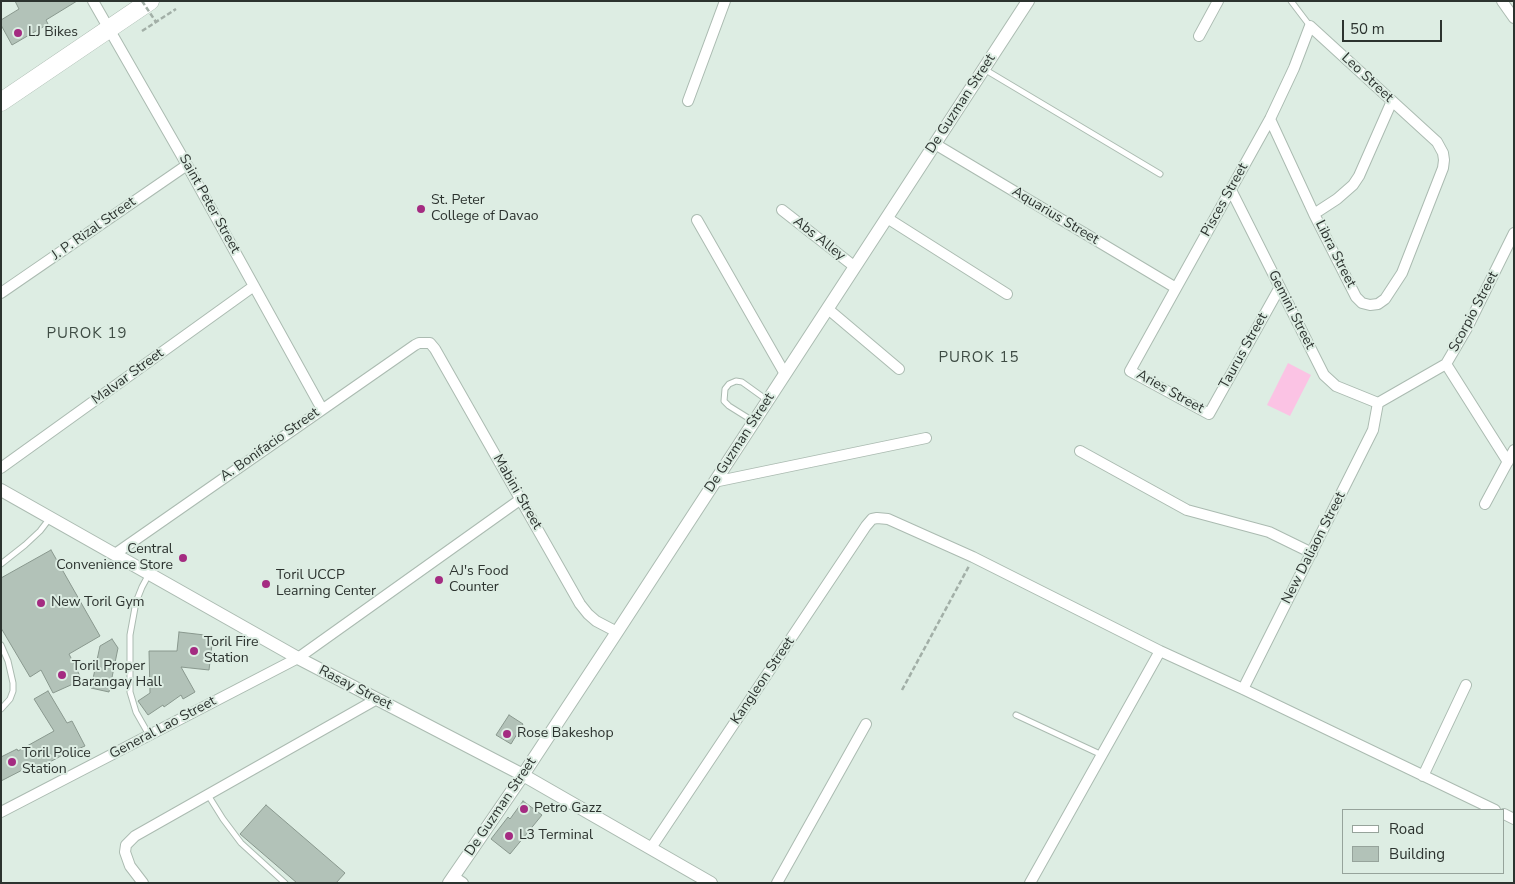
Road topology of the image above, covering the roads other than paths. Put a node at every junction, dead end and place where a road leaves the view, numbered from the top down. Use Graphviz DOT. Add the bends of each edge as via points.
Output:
graph roads {
  1 [pos="92,1"];
  2 [pos="150,1"];
  3 [pos="725,1"];
  4 [pos="1028,1"];
  5 [pos="1218,1"];
  6 [pos="1291,1"];
  7 [pos="1502,1"];
  8 [pos="1514,18"];
  9 [pos="1310,26"];
  10 [pos="109,29"];
  11 [pos="1199,36"];
  12 [pos="983,69"];
  13 [pos="688,101"];
  14 [pos="1392,101"];
  15 [pos="1,102"];
  16 [pos="1270,119"];
  17 [pos="935,144"];
  18 [pos="1443,153"];
  19 [pos="187,165"];
  20 [pos="1160,174"];
  21 [pos="1231,190"];
  22 [pos="782,210"];
  23 [pos="1314,214"];
  24 [pos="887,218"];
  25 [pos="697,220"];
  26 [pos="1514,233"];
  27 [pos="855,267"];
  28 [pos="254,286"];
  29 [pos="1280,287"];
  30 [pos="1176,288"];
  31 [pos="1,293"];
  32 [pos="1007,294"];
  33 [pos="828,308"];
  34 [pos="427,342"];
  35 [pos="1446,364"];
  36 [pos="899,369"];
  37 [pos="1130,371"];
  38 [pos="785,374"];
  39 [pos="768,400"];
  40 [pos="1378,403"];
  41 [pos="322,409"];
  42 [pos="1209,414"];
  43 [pos="754,422"];
  44 [pos="926,438"];
  45 [pos="1514,450"];
  46 [pos="1080,451"];
  47 [pos="1508,462"];
  48 [pos="1,468"];
  49 [pos="714,482"];
  50 [pos="1,490"];
  51 [pos="521,499"];
  52 [pos="1485,504"];
  53 [pos="50,518"];
  54 [pos="1312,553"];
  55 [pos="115,554"];
  56 [pos="1,564"];
  57 [pos="149,573"];
  58 [pos="617,632"];
  59 [pos="1,645"];
  60 [pos="1160,652"];
  61 [pos="298,658"];
  62 [pos="1466,686"];
  63 [pos="1243,690"];
  64 [pos="378,700"];
  65 [pos="2,707"];
  66 [pos="1016,715"];
  67 [pos="866,724"];
  68 [pos="149,735"];
  69 [pos="1102,755"];
  70 [pos="523,775"];
  71 [pos="1423,776"];
  72 [pos="208,795"];
  73 [pos="1493,809"];
  74 [pos="1,812"];
  75 [pos="651,848"];
  76 [pos="455,880"];
  77 [pos="143,883"];
  78 [pos="285,883"];
  79 [pos="711,883"];
  80 [pos="777,883"];
  81 [pos="1030,883"];
  1 -- 10 [label="street, Saint Peter Street"];
  2 -- 10 [label="highway"];
  3 -- 13 [label="street"];
  4 -- 12 [label="street, De Guzman Street"];
  5 -- 11 [label="street"];
  6 -- 9 [label="lane, Leo Street"];
  7 -- 8 [label="street"];
  9 -- 14 [label="street, Leo Street"];
  9 -- 16 [label="street, Pisces Street"];
  10 -- 15 [label="highway"];
  10 -- 19 [label="street, Saint Peter Street"];
  12 -- 17 [label="street, De Guzman Street"];
  12 -- 20 [label="lane"];
  14 -- 18 [label="street, Leo Street" via="1437,142"];
  14 -- 23 [label="street" via="1353,185"];
  16 -- 21 [label="street, Pisces Street"];
  16 -- 23 [label="street, Libra Street"];
  17 -- 24 [label="street, De Guzman Street"];
  17 -- 30 [label="street, Aquarius Street"];
  18 -- 23 [label="street, Libra Street" via="1443,168 1408,259 1394,287 1378,304 1362,303 1356,297"];
  19 -- 28 [label="street, Saint Peter Street"];
  19 -- 31 [label="street, J. P. Rizal Street"];
  21 -- 29 [label="street, Gemini Street"];
  21 -- 30 [label="street, Pisces Street"];
  22 -- 27 [label="street, Abs Alley"];
  24 -- 27 [label="street, De Guzman Street"];
  24 -- 32 [label="street"];
  25 -- 38 [label="street"];
  26 -- 35 [label="street, Scorpio Street"];
  27 -- 33 [label="street, De Guzman Street"];
  28 -- 41 [label="street, Saint Peter Street"];
  28 -- 48 [label="street, Malvar Street"];
  29 -- 40 [label="street, Gemini Street" via="1329,381 1344,391"];
  29 -- 42 [label="street, Taurus Street"];
  30 -- 37 [label="street, Pisces Street"];
  33 -- 36 [label="street"];
  33 -- 38 [label="street, De Guzman Street"];
  34 -- 41 [label="street, A. Bonifacio Street" via="415,345"];
  34 -- 51 [label="street, Mabini Street" via="436,348"];
  35 -- 40 [label="street"];
  35 -- 47 [label="street"];
  37 -- 42 [label="street, Aries Street"];
  38 -- 39 [label="street, De Guzman Street"];
  39 -- 43 [label="street, De Guzman Street"];
  39 -- 43 [label="lane" via="742,382 736,381 725,389 724,401 728,406"];
  40 -- 54 [label="street, New Daliaon Street" via="1373,430"];
  41 -- 55 [label="street, A. Bonifacio Street"];
  43 -- 49 [label="street, De Guzman Street"];
  44 -- 49 [label="street"];
  45 -- 47 [label="street"];
  46 -- 54 [label="street" via="1186,510 1269,532"];
  47 -- 52 [label="street"];
  49 -- 58 [label="street, De Guzman Street"];
  50 -- 53 [label="street, Rasay Street"];
  51 -- 58 [label="street, Mabini Street" via="580,604 588,614"];
  51 -- 61 [label="street, General Lao Street"];
  53 -- 55 [label="street, Rasay Street"];
  53 -- 56 [label="lane" via="40,531"];
  54 -- 63 [label="street, New Daliaon Street"];
  55 -- 57 [label="street, Rasay Street"];
  57 -- 61 [label="street, Rasay Street"];
  57 -- 68 [label="lane" via="136,602 130,635 130,692 136,712"];
  58 -- 70 [label="street, De Guzman Street"];
  59 -- 65 [label="lane" via="13,683 10,700"];
  60 -- 63 [label="street"];
  60 -- 69 [label="street"];
  60 -- 75 [label="street, Kangleon Street" via="973,557 888,519 872,519"];
  61 -- 64 [label="street, Rasay Street"];
  61 -- 68 [label="street, General Lao Street"];
  62 -- 71 [label="street"];
  63 -- 71 [label="street"];
  64 -- 70 [label="street, Rasay Street"];
  64 -- 72 [label="street"];
  66 -- 69 [label="lane"];
  67 -- 80 [label="street"];
  68 -- 74 [label="street, General Lao Street"];
  69 -- 81 [label="street"];
  70 -- 75 [label="street, Rasay Street"];
  70 -- 76 [label="street, De Guzman Street"];
  71 -- 73 [label="street"];
  72 -- 77 [label="street" via="129,840 125,852 130,866"];
  72 -- 78 [label="lane" via="241,843"];
  75 -- 79 [label="street, Rasay Street"];
}
